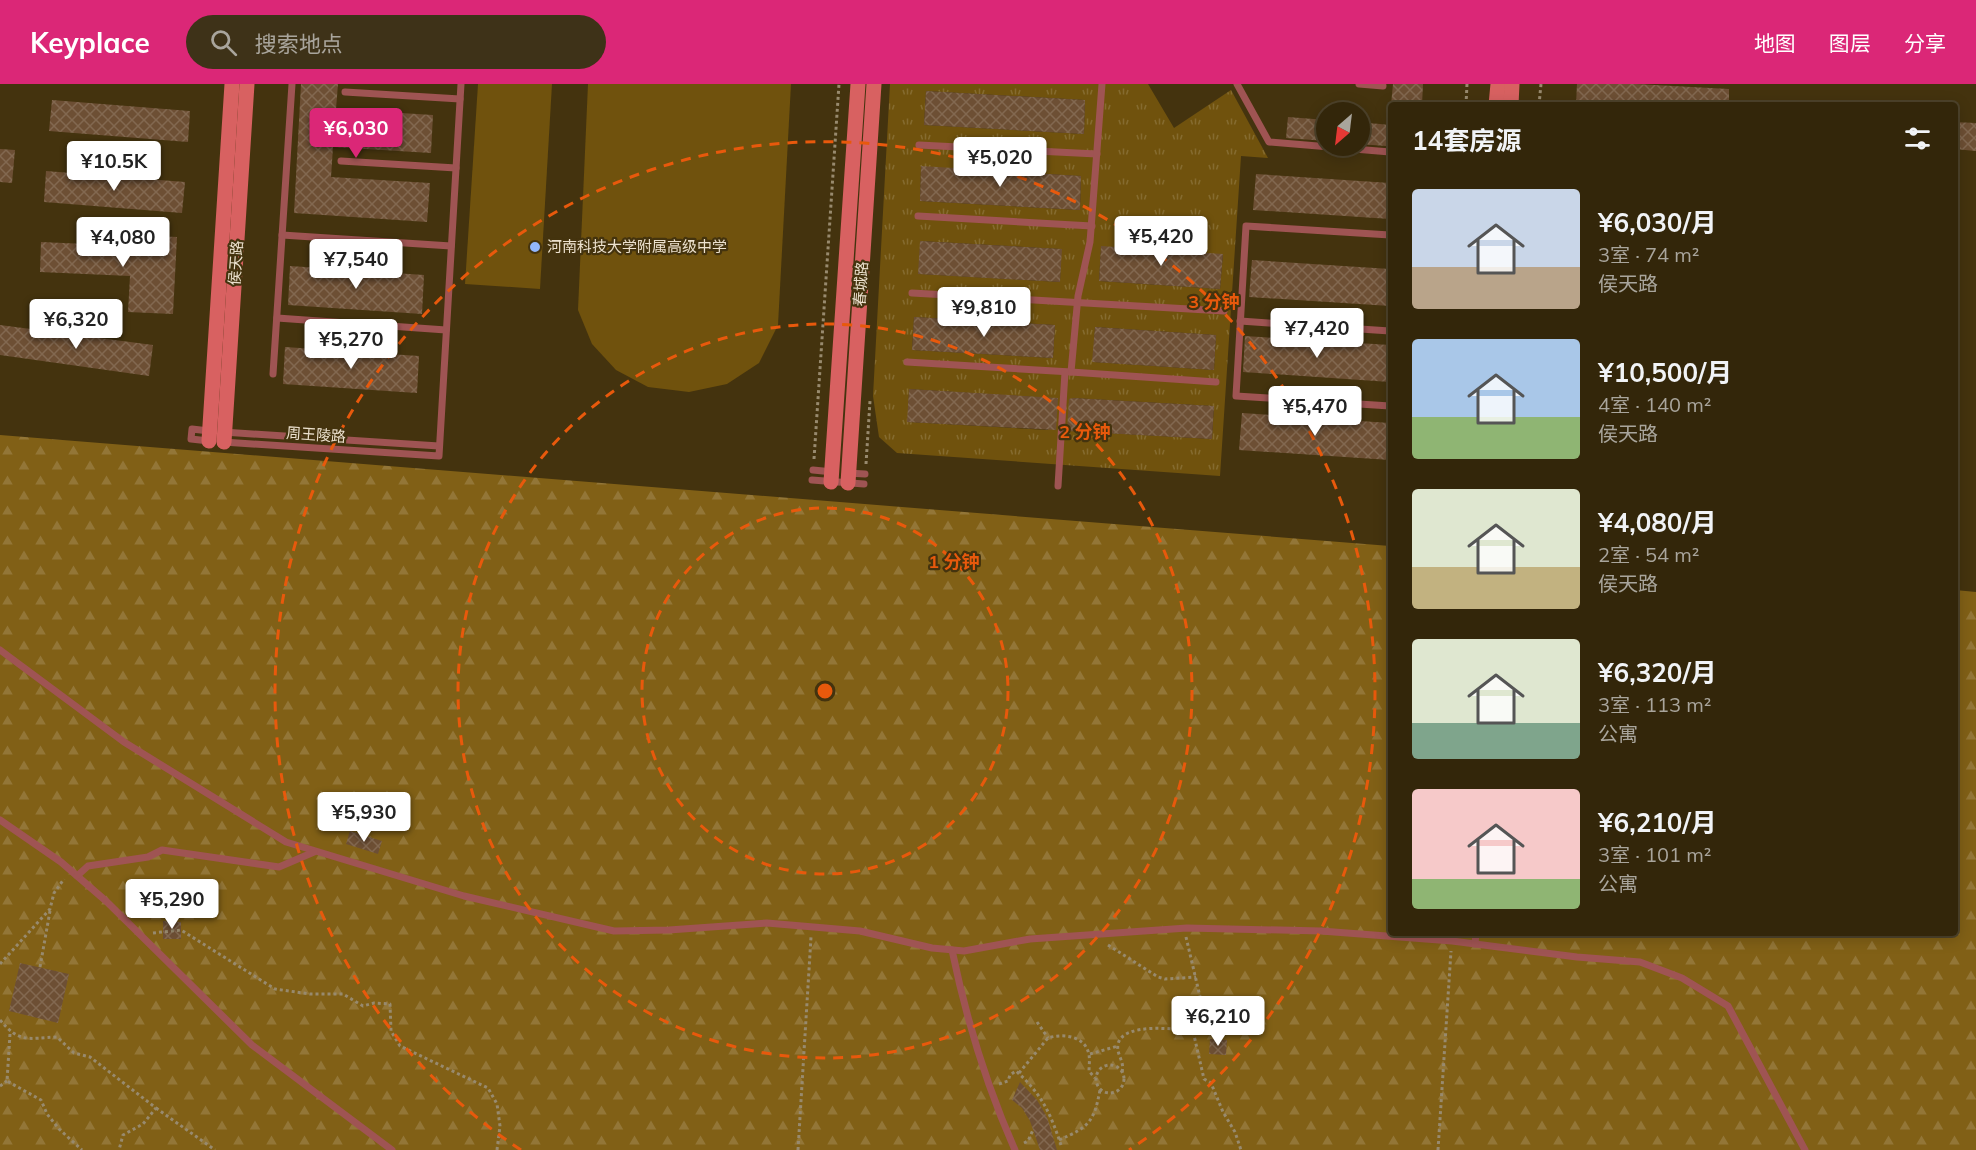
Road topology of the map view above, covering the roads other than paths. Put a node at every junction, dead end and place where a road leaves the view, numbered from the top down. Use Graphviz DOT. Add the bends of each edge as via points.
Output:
graph roads {
  1 [pos="232,84"];
  2 [pos="247,84"];
  3 [pos="292,84"];
  4 [pos="461,84"];
  5 [pos="858,84"];
  6 [pos="874,84"];
  7 [pos="1102,84"];
  8 [pos="1237,84"];
  9 [pos="1359,84"];
  10 [pos="1498,84"];
  11 [pos="1512,84"];
  12 [pos="1383,86"];
  13 [pos="345,92"];
  14 [pos="460,99"];
  15 [pos="1496,102"];
  16 [pos="1511,102"];
  17 [pos="919,145"];
  18 [pos="1388,152"];
  19 [pos="1097,154"];
  20 [pos="341,161"];
  21 [pos="456,168"];
  22 [pos="918,216"];
  23 [pos="1092,226"];
  24 [pos="282,235"];
  25 [pos="1388,235"];
  26 [pos="451,246"];
  27 [pos="912,293"];
  28 [pos="1077,302"];
  29 [pos="1224,311"];
  30 [pos="277,318"];
  31 [pos="1240,321"];
  32 [pos="446,330"];
  33 [pos="1388,331"];
  34 [pos="907,362"];
  35 [pos="1068,372"];
  36 [pos="273,374"];
  37 [pos="1216,382"];
  38 [pos="1388,406"];
  39 [pos="217,436"];
  40 [pos="439,446"];
  41 [pos="813,470"];
  42 [pos="865,474"];
  43 [pos="831,477"];
  44 [pos="849,478"];
  45 [pos="812,480"];
  46 [pos="864,484"];
  47 [pos="1058,486"];
  48 [pos="0,650"];
  49 [pos="0,820"];
  50 [pos="314,852"];
  51 [pos="75,874"];
  52 [pos="1388,934"];
  53 [pos="1423,936"];
  54 [pos="1476,936"];
  55 [pos="1475,944"];
  56 [pos="952,950"];
  57 [pos="1014,1149"];
  58 [pos="393,1150"];
  59 [pos="1805,1150"];
  1 -- 39 [label="street, 侯天路"];
  2 -- 39 [label="street, 侯天路"];
  3 -- 24 [label="lane"];
  4 -- 14 [label="lane"];
  5 -- 43 [label="street, 春城路"];
  6 -- 44 [label="street, 春城路"];
  7 -- 19 [label="lane"];
  8 -- 18 [label="lane" via="1269,142"];
  9 -- 12 [label="lane"];
  10 -- 15 [label="street"];
  11 -- 16 [label="street"];
  13 -- 14 [label="lane"];
  14 -- 21 [label="lane"];
  17 -- 19 [label="lane"];
  19 -- 23 [label="lane"];
  20 -- 21 [label="lane"];
  21 -- 26 [label="lane"];
  22 -- 23 [label="lane"];
  23 -- 28 [label="lane"];
  24 -- 26 [label="lane"];
  24 -- 30 [label="lane"];
  25 -- 31 [label="lane" via="1246,226"];
  26 -- 32 [label="lane"];
  27 -- 28 [label="lane"];
  28 -- 29 [label="lane"];
  28 -- 35 [label="lane"];
  30 -- 32 [label="lane"];
  30 -- 36 [label="lane"];
  31 -- 33 [label="lane"];
  31 -- 38 [label="lane" via="1236,396"];
  32 -- 40 [label="lane"];
  34 -- 35 [label="lane"];
  35 -- 37 [label="lane"];
  35 -- 47 [label="lane"];
  39 -- 39 [label="lane, 周王陵路" via="192,429 191,439"];
  39 -- 40 [label="lane, 周王陵路"];
  39 -- 40 [label="lane, 周王陵路" via="439,456"];
  41 -- 43 [label="lane"];
  42 -- 44 [label="lane"];
  43 -- 44 [label="lane"];
  43 -- 45 [label="lane"];
  44 -- 46 [label="lane"];
  48 -- 50 [label="lane" via="124,742 286,842"];
  49 -- 51 [label="lane"];
  50 -- 51 [label="lane" via="279,867 162,850 148,857 88,866"];
  50 -- 56 [label="lane" via="464,896 614,931 767,923 860,931"];
  51 -- 58 [label="lane" via="252,1045"];
  52 -- 56 [label="lane" via="1184,928 1030,939"];
  53 -- 55 [label="lane"];
  54 -- 55 [label="lane"];
  55 -- 59 [label="lane" via="1640,962 1682,978 1728,1006"];
  56 -- 57 [label="lane" via="973,1029"];
}
